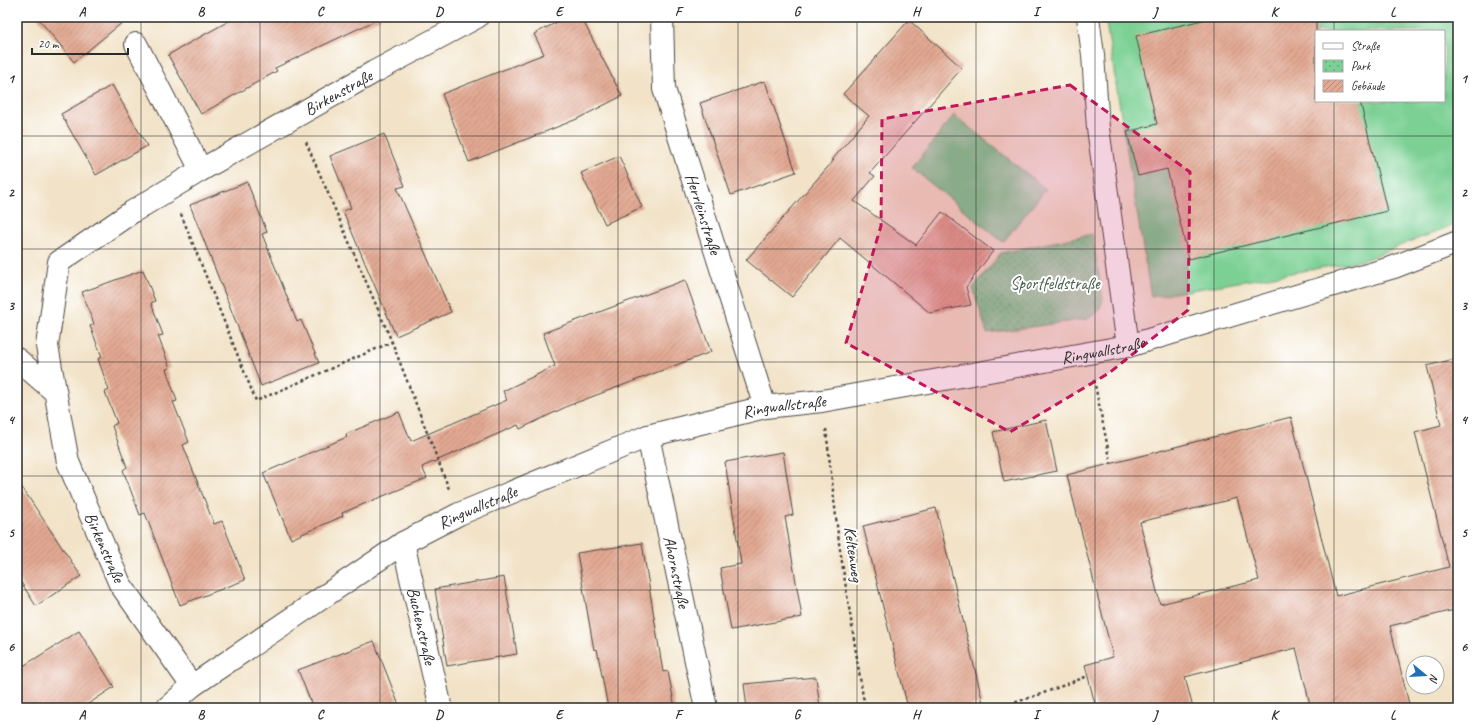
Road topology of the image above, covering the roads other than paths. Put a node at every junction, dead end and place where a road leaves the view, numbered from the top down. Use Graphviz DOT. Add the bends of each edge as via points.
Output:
graph roads {
  1 [pos="477,17"];
  2 [pos="662,17"];
  3 [pos="1088,17"];
  4 [pos="136,44"];
  5 [pos="201,170"];
  6 [pos="1458,242"];
  7 [pos="1128,346"];
  8 [pos="17,360"];
  9 [pos="55,392"];
  10 [pos="765,407"];
  11 [pos="648,436"];
  12 [pos="403,543"];
  13 [pos="192,686"];
  14 [pos="167,708"];
  15 [pos="441,708"];
  16 [pos="706,708"];
  1 -- 5 [label="street, Birkenstraße"];
  2 -- 10 [label="street, Herrleinstraße" via="664,89"];
  3 -- 7 [label="street" via="1098,128"];
  4 -- 5 [label="street"];
  5 -- 9 [label="street, Birkenstraße" via="132,212 59,262 47,346"];
  6 -- 7 [label="street, Ringwallstraße" via="1394,267"];
  7 -- 10 [label="street, Ringwallstraße" via="822,401"];
  8 -- 9 [label="street"];
  9 -- 13 [label="street, Birkenstraße" via="68,462 120,584"];
  10 -- 11 [label="street, Ringwallstraße"];
  11 -- 12 [label="street, Ringwallstraße" via="459,514"];
  11 -- 16 [label="street, Ahornstraße"];
  12 -- 13 [label="street, Ringwallstraße"];
  12 -- 15 [label="street, Buchenstraße"];
  13 -- 14 [label="street, Ringwallstraße"];
}
